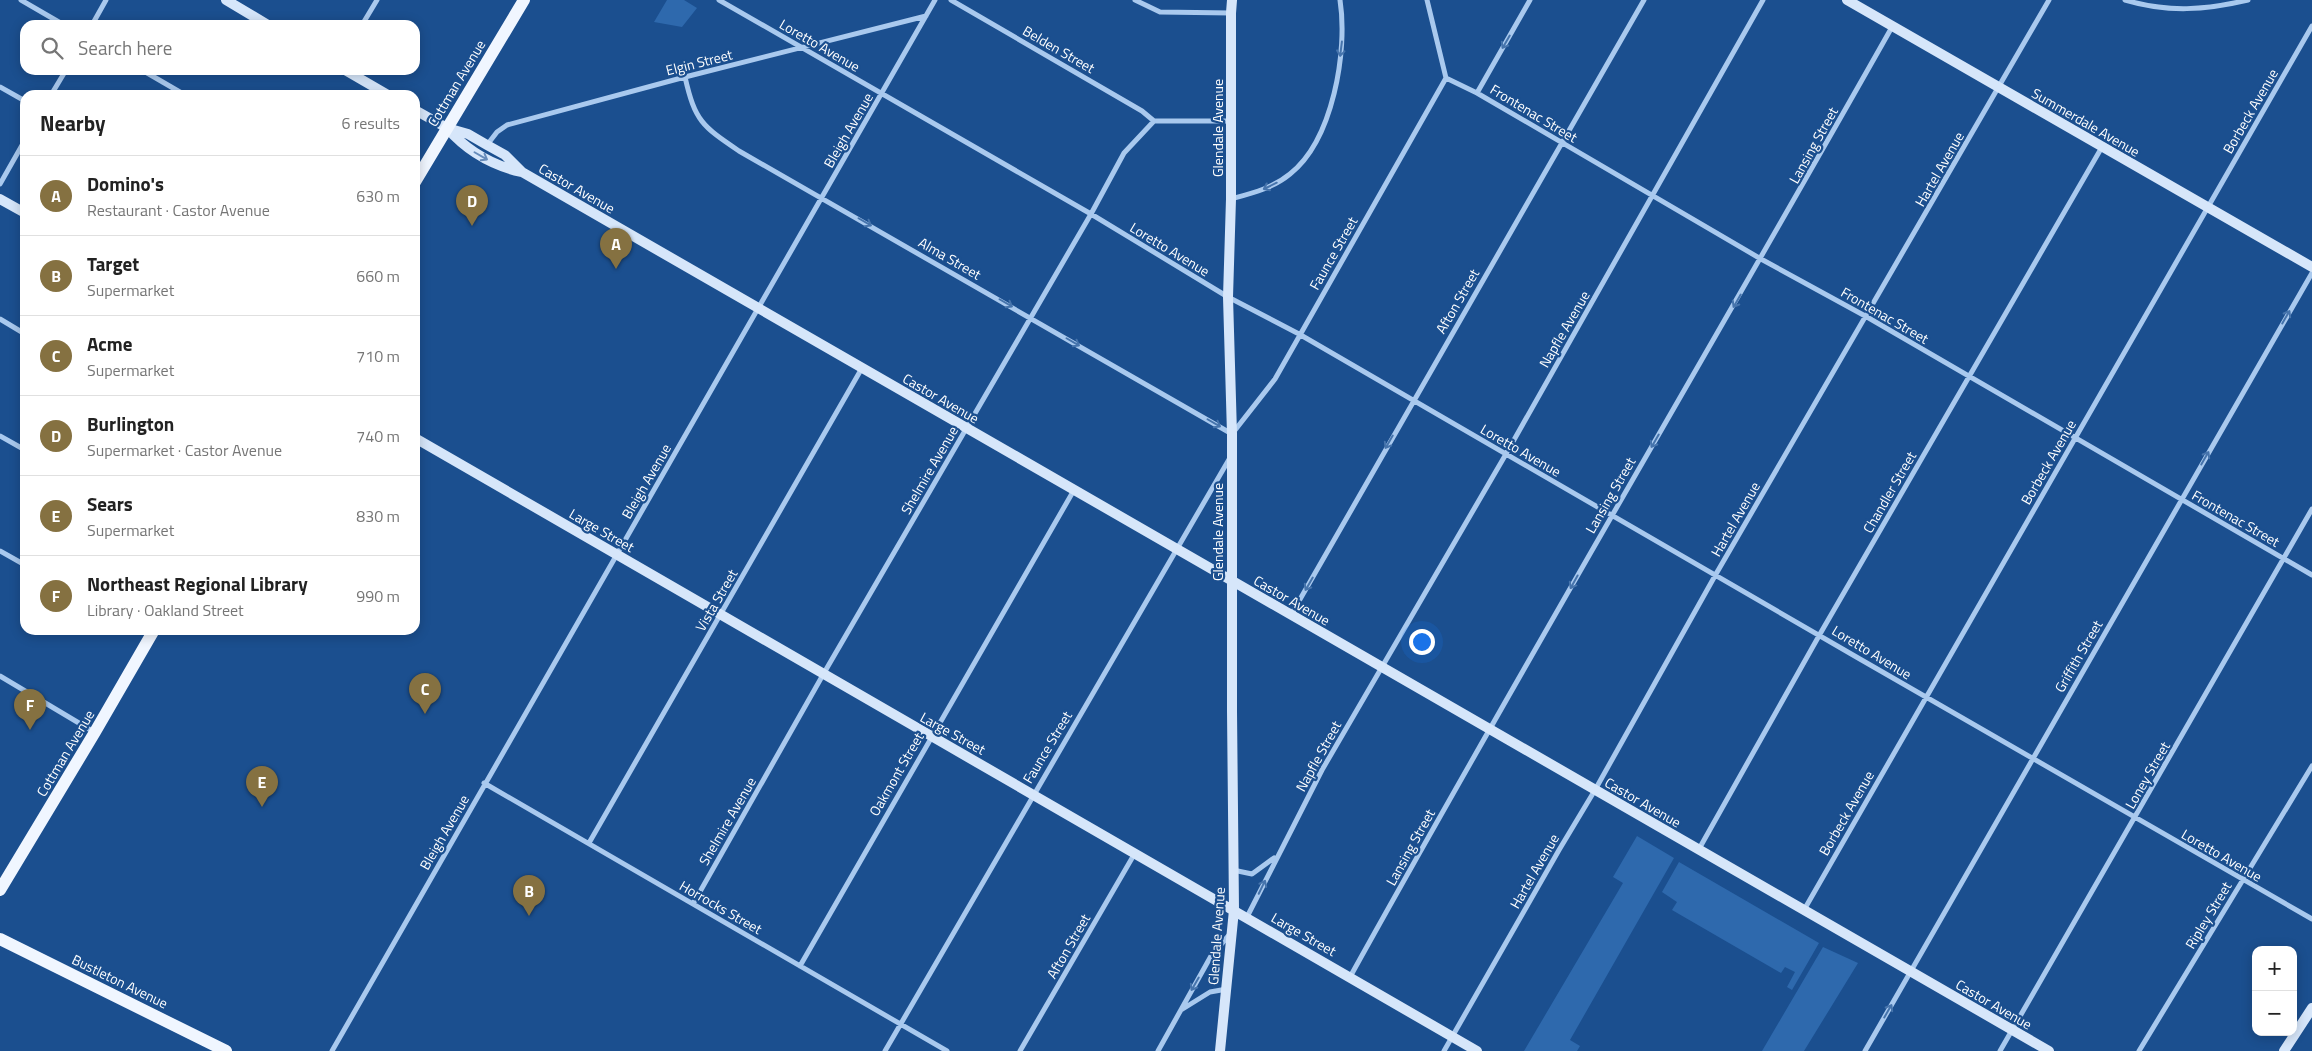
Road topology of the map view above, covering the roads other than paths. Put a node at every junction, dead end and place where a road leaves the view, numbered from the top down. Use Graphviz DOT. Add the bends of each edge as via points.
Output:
graph roads {
  1 [pos="20,0"];
  2 [pos="106,0"];
  3 [pos="226,0"];
  4 [pos="376,0"];
  5 [pos="524,0"];
  6 [pos="719,0"];
  7 [pos="935,0"];
  8 [pos="951,0"];
  9 [pos="1135,0"];
  10 [pos="1229,0"];
  11 [pos="1232,0"];
  12 [pos="1340,0"];
  13 [pos="1427,0"];
  14 [pos="1530,0"];
  15 [pos="1644,0"];
  16 [pos="1763,0"];
  17 [pos="1847,0"];
  18 [pos="2048,0"];
  19 [pos="2125,0"];
  20 [pos="2248,0"];
  21 [pos="242,4"];
  22 [pos="1231,13"];
  23 [pos="926,16"];
  24 [pos="55,20"];
  25 [pos="95,20"];
  26 [pos="262,20"];
  27 [pos="365,20"];
  28 [pos="2312,26"];
  29 [pos="1892,27"];
  30 [pos="802,48"];
  31 [pos="63,75"];
  32 [pos="151,75"];
  33 [pos="354,75"];
  34 [pos="685,77"];
  35 [pos="1446,78"];
  36 [pos="0,87"];
  37 [pos="1998,87"];
  38 [pos="54,90"];
  39 [pos="176,90"];
  40 [pos="379,90"];
  41 [pos="1477,92"];
  42 [pos="882,94"];
  43 [pos="20,98"];
  44 [pos="420,113"];
  45 [pos="1154,121"];
  46 [pos="1230,121"];
  47 [pos="447,128"];
  48 [pos="1561,143"];
  49 [pos="487,145"];
  50 [pos="2102,147"];
  51 [pos="20,149"];
  52 [pos="522,172"];
  53 [pos="420,174"];
  54 [pos="0,184"];
  55 [pos="1653,195"];
  56 [pos="822,198"];
  57 [pos="0,199"];
  58 [pos="1231,199"];
  59 [pos="2207,207"];
  60 [pos="20,210"];
  61 [pos="1091,214"];
  62 [pos="1761,259"];
  63 [pos="2312,267"];
  64 [pos="2312,273"];
  65 [pos="1228,297"];
  66 [pos="759,308"];
  67 [pos="1031,317"];
  68 [pos="1867,317"];
  69 [pos="0,320"];
  70 [pos="20,331"];
  71 [pos="1299,334"];
  72 [pos="862,368"];
  73 [pos="1969,377"];
  74 [pos="1413,400"];
  75 [pos="967,428"];
  76 [pos="1232,434"];
  77 [pos="0,436"];
  78 [pos="2075,437"];
  79 [pos="420,441"];
  80 [pos="20,447"];
  81 [pos="1506,454"];
  82 [pos="1231,455"];
  83 [pos="1074,490"];
  84 [pos="2180,500"];
  85 [pos="2312,509"];
  86 [pos="1611,516"];
  87 [pos="1177,549"];
  88 [pos="0,551"];
  89 [pos="617,555"];
  90 [pos="2284,559"];
  91 [pos="20,562"];
  92 [pos="1716,574"];
  93 [pos="2312,575"];
  94 [pos="1231,581"];
  95 [pos="721,615"];
  96 [pos="1291,615"];
  97 [pos="1820,634"];
  98 [pos="151,635"];
  99 [pos="1382,667"];
  100 [pos="824,673"];
  101 [pos="0,676"];
  102 [pos="1925,698"];
  103 [pos="1490,730"];
  104 [pos="95,732"];
  105 [pos="930,736"];
  106 [pos="2031,759"];
  107 [pos="2312,766"];
  108 [pos="484,783"];
  109 [pos="1596,790"];
  110 [pos="1034,793"];
  111 [pos="2135,818"];
  112 [pos="589,843"];
  113 [pos="1699,850"];
  114 [pos="1135,853"];
  115 [pos="1276,857"];
  116 [pos="1233,870"];
  117 [pos="2242,879"];
  118 [pos="0,890"];
  119 [pos="693,904"];
  120 [pos="1234,910"];
  121 [pos="1804,910"];
  122 [pos="1247,917"];
  123 [pos="2312,919"];
  124 [pos="1232,932"];
  125 [pos="0,939"];
  126 [pos="800,966"];
  127 [pos="1910,971"];
  128 [pos="1350,976"];
  129 [pos="1227,989"];
  130 [pos="2312,1008"];
  131 [pos="1180,1010"];
  132 [pos="900,1025"];
  133 [pos="2012,1030"];
  134 [pos="1452,1037"];
  135 [pos="226,1051"];
  136 [pos="332,1051"];
  137 [pos="885,1051"];
  138 [pos="947,1051"];
  139 [pos="1020,1051"];
  140 [pos="1158,1051"];
  141 [pos="1220,1051"];
  142 [pos="1444,1051"];
  143 [pos="1477,1051"];
  144 [pos="1865,1051"];
  145 [pos="2000,1051"];
  146 [pos="2049,1051"];
  147 [pos="2139,1051"];
  148 [pos="2284,1051"];
  1 -- 24 [label="street"];
  2 -- 25 [label="street"];
  3 -- 21 [label="street"];
  4 -- 27 [label="street"];
  5 -- 47 [label="main road, Cottman Avenue"];
  6 -- 30 [label="street, Loretto Avenue"];
  7 -- 23 [label="street, Bleigh Avenue"];
  8 -- 45 [label="street, Belden Street"];
  9 -- 22 [label="street" via="1160,12"];
  10 -- 22 [label="street, Glendale Avenue"];
  11 -- 22 [label="street, Glendale Avenue"];
  12 -- 58 [label="street, one-way" via="1342,40 1339,66 1325,123 1308,154 1292,173 1270,188"];
  13 -- 35 [label="street"];
  14 -- 41 [label="street, one-way"];
  15 -- 48 [label="street, Afton Street"];
  16 -- 55 [label="street, Napfle Avenue"];
  17 -- 29 [label="street, Summerdale Avenue"];
  18 -- 37 [label="street, Hartel Avenue"];
  19 -- 20 [label="street" via="2173,9 2214,8"];
  21 -- 26 [label="street"];
  22 -- 46 [label="street, Glendale Avenue"];
  23 -- 30 [label="street, Elgin Street"];
  23 -- 42 [label="street, Bleigh Avenue"];
  28 -- 59 [label="street, Borbeck Avenue"];
  29 -- 37 [label="street, Summerdale Avenue"];
  29 -- 62 [label="street, Lansing Street"];
  30 -- 34 [label="street, Elgin Street"];
  30 -- 42 [label="street, Loretto Avenue"];
  31 -- 38 [label="street"];
  32 -- 39 [label="street"];
  33 -- 40 [label="street"];
  34 -- 49 [label="street, Elgin Street" via="507,125"];
  34 -- 56 [label="street, Alma Street" via="694,109 701,123 710,131"];
  35 -- 41 [label="street, Frontenac Street"];
  35 -- 71 [label="street, Faunce Street"];
  36 -- 43 [label="street"];
  37 -- 50 [label="street, Summerdale Avenue"];
  37 -- 68 [label="street, Hartel Avenue"];
  41 -- 48 [label="street, Frontenac Street"];
  42 -- 56 [label="street, Bleigh Avenue"];
  42 -- 61 [label="street, Loretto Avenue"];
  44 -- 47 [label="street, Castor Avenue"];
  45 -- 46 [label="street"];
  45 -- 61 [label="street, Shelmire Avenue" via="1124,153"];
  46 -- 58 [label="street, Glendale Avenue"];
  47 -- 49 [label="street, Castor Avenue" via="468,134"];
  47 -- 52 [label="street, Castor Avenue, one-way" via="462,145 499,167"];
  47 -- 53 [label="main road, Cottman Avenue"];
  48 -- 55 [label="street, Frontenac Street"];
  48 -- 74 [label="street, Afton Street"];
  49 -- 52 [label="street, Castor Avenue" via="505,155"];
  50 -- 59 [label="street, Summerdale Avenue"];
  50 -- 73 [label="street, Chandler Street"];
  51 -- 54 [label="street"];
  52 -- 66 [label="street, Castor Avenue"];
  55 -- 62 [label="street, Frontenac Street"];
  55 -- 81 [label="street, Napfle Avenue"];
  56 -- 66 [label="street, Bleigh Avenue"];
  56 -- 67 [label="street, Alma Street, one-way"];
  57 -- 60 [label="street"];
  58 -- 65 [label="street, Glendale Avenue"];
  59 -- 63 [label="street, Summerdale Avenue"];
  59 -- 78 [label="street, Borbeck Avenue"];
  61 -- 65 [label="street, Loretto Avenue"];
  61 -- 67 [label="street, Shelmire Avenue"];
  62 -- 68 [label="street, Frontenac Street"];
  62 -- 86 [label="street, Lansing Street, one-way"];
  84 -- 64 [label="street, Griffith Street, one-way"];
  65 -- 71 [label="street, Loretto Avenue"];
  65 -- 76 [label="street, Glendale Avenue"];
  66 -- 72 [label="street, Castor Avenue"];
  66 -- 89 [label="street, Bleigh Avenue"];
  67 -- 75 [label="street, Shelmire Avenue"];
  67 -- 76 [label="street, Alma Street, one-way"];
  68 -- 73 [label="street, Frontenac Street"];
  68 -- 92 [label="street, Hartel Avenue"];
  69 -- 70 [label="street"];
  71 -- 74 [label="street, Loretto Avenue"];
  71 -- 76 [label="street, Faunce Street" via="1275,379"];
  72 -- 75 [label="street, Castor Avenue"];
  72 -- 95 [label="street, Vista Street"];
  73 -- 78 [label="street, Frontenac Street"];
  73 -- 97 [label="street, Chandler Street"];
  74 -- 81 [label="street, Loretto Avenue"];
  74 -- 96 [label="street, Afton Street, one-way"];
  75 -- 83 [label="street, Castor Avenue"];
  75 -- 100 [label="street, Shelmire Avenue"];
  76 -- 82 [label="street, Glendale Avenue"];
  77 -- 80 [label="street"];
  78 -- 84 [label="street, Frontenac Street"];
  78 -- 102 [label="street, Borbeck Avenue"];
  79 -- 89 [label="street, Large Street"];
  81 -- 86 [label="street, Loretto Avenue"];
  81 -- 99 [label="street, Napfle Avenue"];
  82 -- 87 [label="street, Faunce Street"];
  82 -- 94 [label="street, Glendale Avenue"];
  83 -- 87 [label="street, Castor Avenue"];
  83 -- 105 [label="street, Oakmont Street"];
  84 -- 90 [label="street, Frontenac Street"];
  84 -- 106 [label="street, Griffith Street"];
  85 -- 90 [label="street, Loney Street"];
  86 -- 92 [label="street, Loretto Avenue"];
  86 -- 103 [label="street, Lansing Street, one-way"];
  87 -- 94 [label="street, Castor Avenue"];
  87 -- 110 [label="street, Faunce Street"];
  88 -- 91 [label="street"];
  89 -- 95 [label="street, Large Street"];
  89 -- 108 [label="street, Bleigh Avenue"];
  90 -- 93 [label="street, Frontenac Street"];
  90 -- 111 [label="street, Loney Street"];
  92 -- 97 [label="street, Loretto Avenue"];
  92 -- 109 [label="street, Hartel Avenue"];
  94 -- 96 [label="street, Castor Avenue"];
  94 -- 116 [label="street, Glendale Avenue"];
  95 -- 100 [label="street, Large Street"];
  95 -- 112 [label="street, Vista Street"];
  96 -- 99 [label="street, Castor Avenue"];
  97 -- 102 [label="street, Loretto Avenue"];
  97 -- 113 [label="street, Chandler Street"];
  98 -- 104 [label="main road, Cottman Avenue"];
  99 -- 103 [label="street, Castor Avenue"];
  99 -- 115 [label="street, Napfle Street"];
  100 -- 105 [label="street, Large Street"];
  100 -- 119 [label="street, Shelmire Avenue"];
  101 -- 104 [label="street"];
  102 -- 106 [label="street, Loretto Avenue"];
  102 -- 121 [label="street, Borbeck Avenue"];
  103 -- 109 [label="street, Castor Avenue"];
  103 -- 128 [label="street, Lansing Street"];
  104 -- 118 [label="main road, Cottman Avenue"];
  105 -- 110 [label="street, Large Street"];
  105 -- 126 [label="street, Oakmont Street"];
  106 -- 111 [label="street, Loretto Avenue"];
  106 -- 127 [label="street, Griffith Street"];
  107 -- 117 [label="street, Ripley Street"];
  108 -- 112 [label="street, Horrocks Street"];
  108 -- 136 [label="street, Bleigh Avenue"];
  109 -- 113 [label="street, Castor Avenue"];
  109 -- 134 [label="street, Hartel Avenue"];
  110 -- 114 [label="street, Large Street"];
  110 -- 132 [label="street, Faunce Street"];
  111 -- 117 [label="street, Loretto Avenue"];
  111 -- 133 [label="street, Loney Street"];
  112 -- 119 [label="street, Horrocks Street"];
  113 -- 121 [label="street, Castor Avenue"];
  114 -- 120 [label="street, Large Street"];
  114 -- 139 [label="street, Afton Street"];
  115 -- 116 [label="street, Napfle Street" via="1252,874"];
  122 -- 115 [label="street, Napfle Street, one-way"];
  116 -- 120 [label="street, Glendale Avenue"];
  117 -- 123 [label="street, Loretto Avenue"];
  117 -- 147 [label="street, Ripley Street"];
  119 -- 126 [label="street, Horrocks Street"];
  120 -- 122 [label="street, Large Street"];
  120 -- 124 [label="street, Glendale Avenue"];
  121 -- 127 [label="street, Castor Avenue"];
  122 -- 128 [label="street, Large Street"];
  124 -- 129 [label="street, Glendale Avenue"];
  124 -- 131 [label="street, one-way" via="1211,956"];
  125 -- 135 [label="main road, Bustleton Avenue"];
  126 -- 132 [label="street, Horrocks Street"];
  127 -- 133 [label="street, Castor Avenue"];
  144 -- 127 [label="street, Griffith Street, one-way"];
  128 -- 134 [label="street, Large Street"];
  129 -- 131 [label="street" via="1210,992"];
  129 -- 141 [label="street, Glendale Avenue"];
  130 -- 148 [label="street"];
  131 -- 140 [label="street"];
  132 -- 137 [label="street, Faunce Street"];
  132 -- 138 [label="street, Horrocks Street"];
  133 -- 145 [label="street, Loney Street"];
  133 -- 146 [label="street, Castor Avenue"];
  134 -- 142 [label="street, Hartel Avenue"];
  134 -- 143 [label="street, Large Street"];
}
